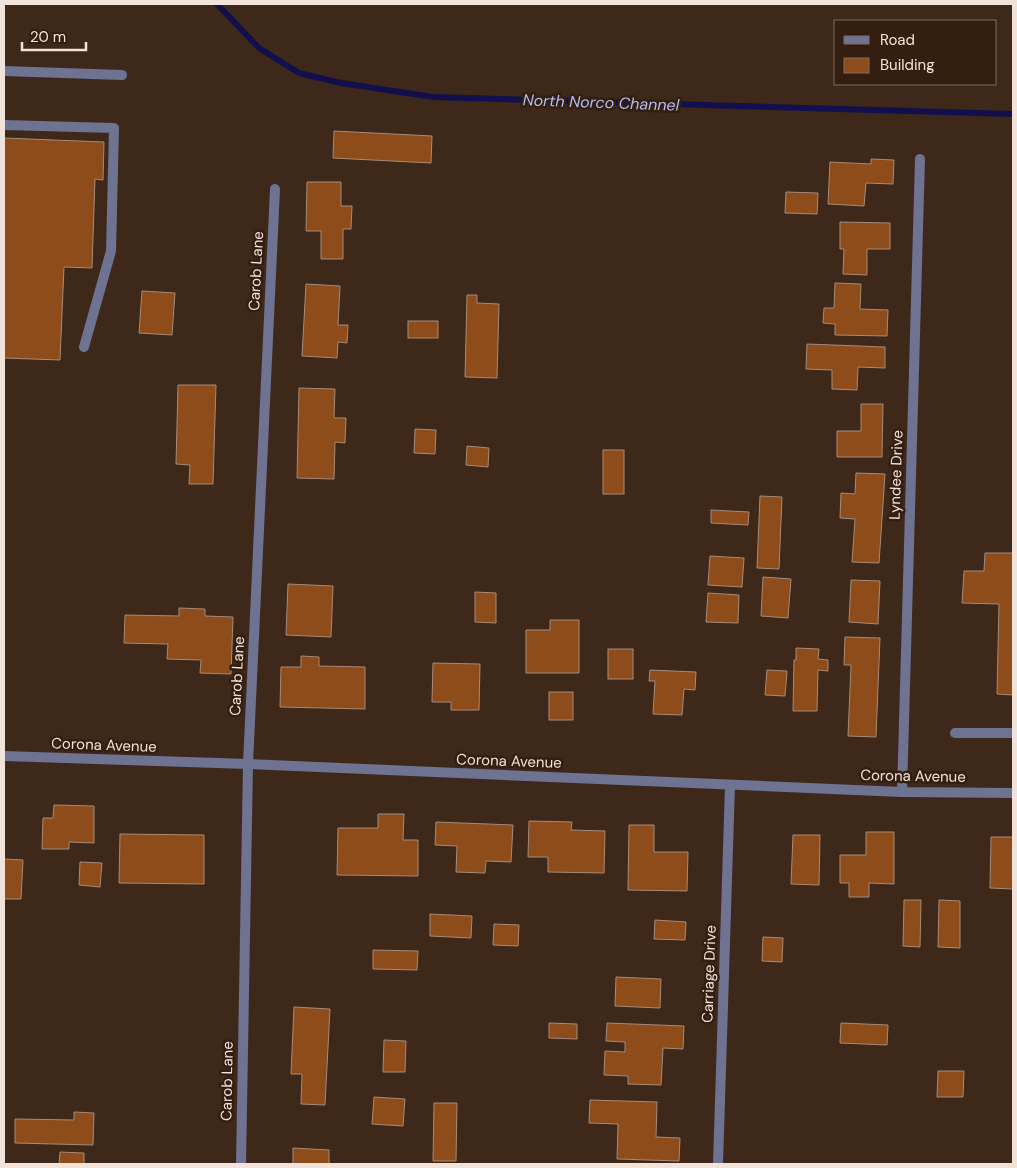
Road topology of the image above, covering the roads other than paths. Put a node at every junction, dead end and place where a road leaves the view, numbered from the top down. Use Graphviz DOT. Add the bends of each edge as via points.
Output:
graph roads {
  1 [pos="4,71"];
  2 [pos="122,75"];
  3 [pos="4,125"];
  4 [pos="920,158"];
  5 [pos="275,189"];
  6 [pos="84,347"];
  7 [pos="955,733"];
  8 [pos="1013,733"];
  9 [pos="4,756"];
  10 [pos="248,764"];
  11 [pos="730,785"];
  12 [pos="902,792"];
  13 [pos="1013,793"];
  14 [pos="241,1164"];
  15 [pos="718,1164"];
  1 -- 2 [label="street"];
  3 -- 6 [label="street" via="114,128 111,251"];
  4 -- 12 [label="street, Lyndee Drive"];
  5 -- 10 [label="street, Carob Lane"];
  7 -- 8 [label="street"];
  9 -- 10 [label="street, Corona Avenue"];
  10 -- 11 [label="street, Corona Avenue"];
  10 -- 14 [label="street, Carob Lane"];
  11 -- 12 [label="street, Corona Avenue"];
  11 -- 15 [label="street, Carriage Drive"];
  12 -- 13 [label="street, Corona Avenue"];
}
